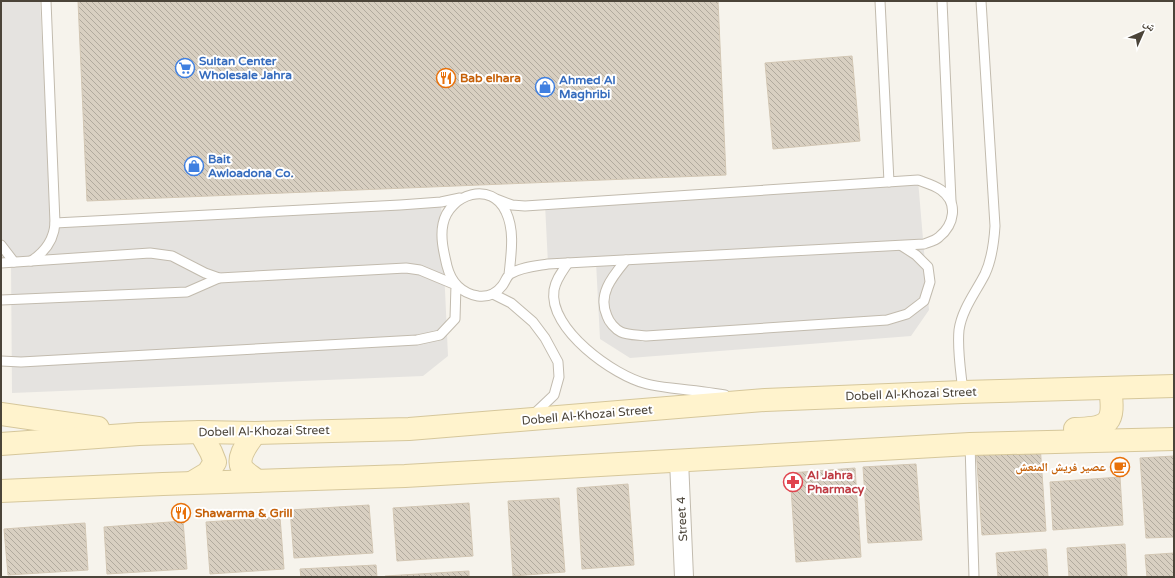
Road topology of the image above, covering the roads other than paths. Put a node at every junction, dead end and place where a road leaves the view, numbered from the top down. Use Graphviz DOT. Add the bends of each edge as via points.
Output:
graph roads {
  1 [pos="46,1"];
  2 [pos="880,1"];
  3 [pos="942,1"];
  4 [pos="981,1"];
  5 [pos="889,182"];
  6 [pos="463,197"];
  7 [pos="496,199"];
  8 [pos="952,201"];
  9 [pos="55,223"];
  10 [pos="1,245"];
  11 [pos="902,246"];
  12 [pos="626,260"];
  13 [pos="31,261"];
  14 [pos="14,262"];
  15 [pos="1,263"];
  16 [pos="568,263"];
  17 [pos="509,274"];
  18 [pos="219,278"];
  19 [pos="456,285"];
  20 [pos="493,294"];
  21 [pos="1,300"];
  22 [pos="1,362"];
  23 [pos="1174,386"];
  24 [pos="1110,388"];
  25 [pos="963,392"];
  26 [pos="765,400"];
  27 [pos="1,414"];
  28 [pos="521,420"];
  29 [pos="200,432"];
  30 [pos="255,433"];
  31 [pos="139,434"];
  32 [pos="1174,439"];
  33 [pos="996,443"];
  34 [pos="1,444"];
  35 [pos="970,444"];
  36 [pos="679,460"];
  37 [pos="257,481"];
  38 [pos="193,482"];
  39 [pos="1,491"];
  40 [pos="684,577"];
  41 [pos="974,577"];
  1 -- 9 [label="lane"];
  2 -- 5 [label="lane"];
  3 -- 8 [label="lane"];
  4 -- 25 [label="lane" via="995,226 993,250 986,272 964,310 959,329"];
  5 -- 7 [label="lane" via="525,206 512,205"];
  5 -- 8 [label="lane" via="918,180 932,184"];
  6 -- 7 [label="lane" via="484,194"];
  6 -- 9 [label="lane" via="441,202 400,205"];
  6 -- 19 [label="lane" via="449,210 443,224 442,242 448,272"];
  7 -- 17 [label="lane" via="505,211 510,227 512,250"];
  8 -- 11 [label="lane" via="952,220 947,230 937,239 924,244"];
  9 -- 13 [label="lane" via="47,248"];
  10 -- 14 [label="lane"];
  11 -- 12 [label="lane"];
  11 -- 12 [label="lane" via="928,267 930,282 924,301 907,314 887,320 646,336 621,332 609,321 603,308 605,292 611,278"];
  12 -- 16 [label="lane"];
  13 -- 14 [label="lane"];
  13 -- 18 [label="lane" via="150,253 172,256"];
  14 -- 15 [label="lane"];
  16 -- 17 [label="lane" via="529,267"];
  16 -- 26 [label="lane" via="557,278 555,304 562,321 577,340 600,361 626,377 647,384"];
  17 -- 20 [label="lane" via="502,286"];
  18 -- 19 [label="lane" via="406,268 420,270"];
  18 -- 21 [label="lane" via="187,292"];
  19 -- 20 [label="lane" via="466,292 479,296"];
  19 -- 22 [label="lane" via="455,319 440,335 417,340"];
  20 -- 28 [label="lane" via="510,303 533,322 546,338 558,362 559,377 554,395 534,414"];
  23 -- 24 [label="main road, Dobell Al-Khozai Street"];
  24 -- 25 [label="main road, Dobell Al-Khozai Street"];
  24 -- 33 [label="main road" via="1110,418 1098,428 1029,431"];
  25 -- 26 [label="main road, Dobell Al-Khozai Street"];
  26 -- 28 [label="main road, Dobell Al-Khozai Street"];
  27 -- 31 [label="main road"];
  28 -- 30 [label="main road, Dobell Al-Khozai Street" via="409,429"];
  29 -- 30 [label="main road, Dobell Al-Khozai Street"];
  29 -- 31 [label="main road, Dobell Al-Khozai Street"];
  29 -- 38 [label="main road" via="215,462 208,473"];
  30 -- 37 [label="main road" via="240,460 242,469"];
  31 -- 34 [label="main road, Dobell Al-Khozai Street"];
  32 -- 33 [label="main road"];
  33 -- 35 [label="main road"];
  35 -- 36 [label="main road"];
  35 -- 41 [label="lane"];
  36 -- 37 [label="main road" via="405,476"];
  36 -- 40 [label="street, Street 4"];
  37 -- 38 [label="main road"];
  38 -- 39 [label="main road"];
}
